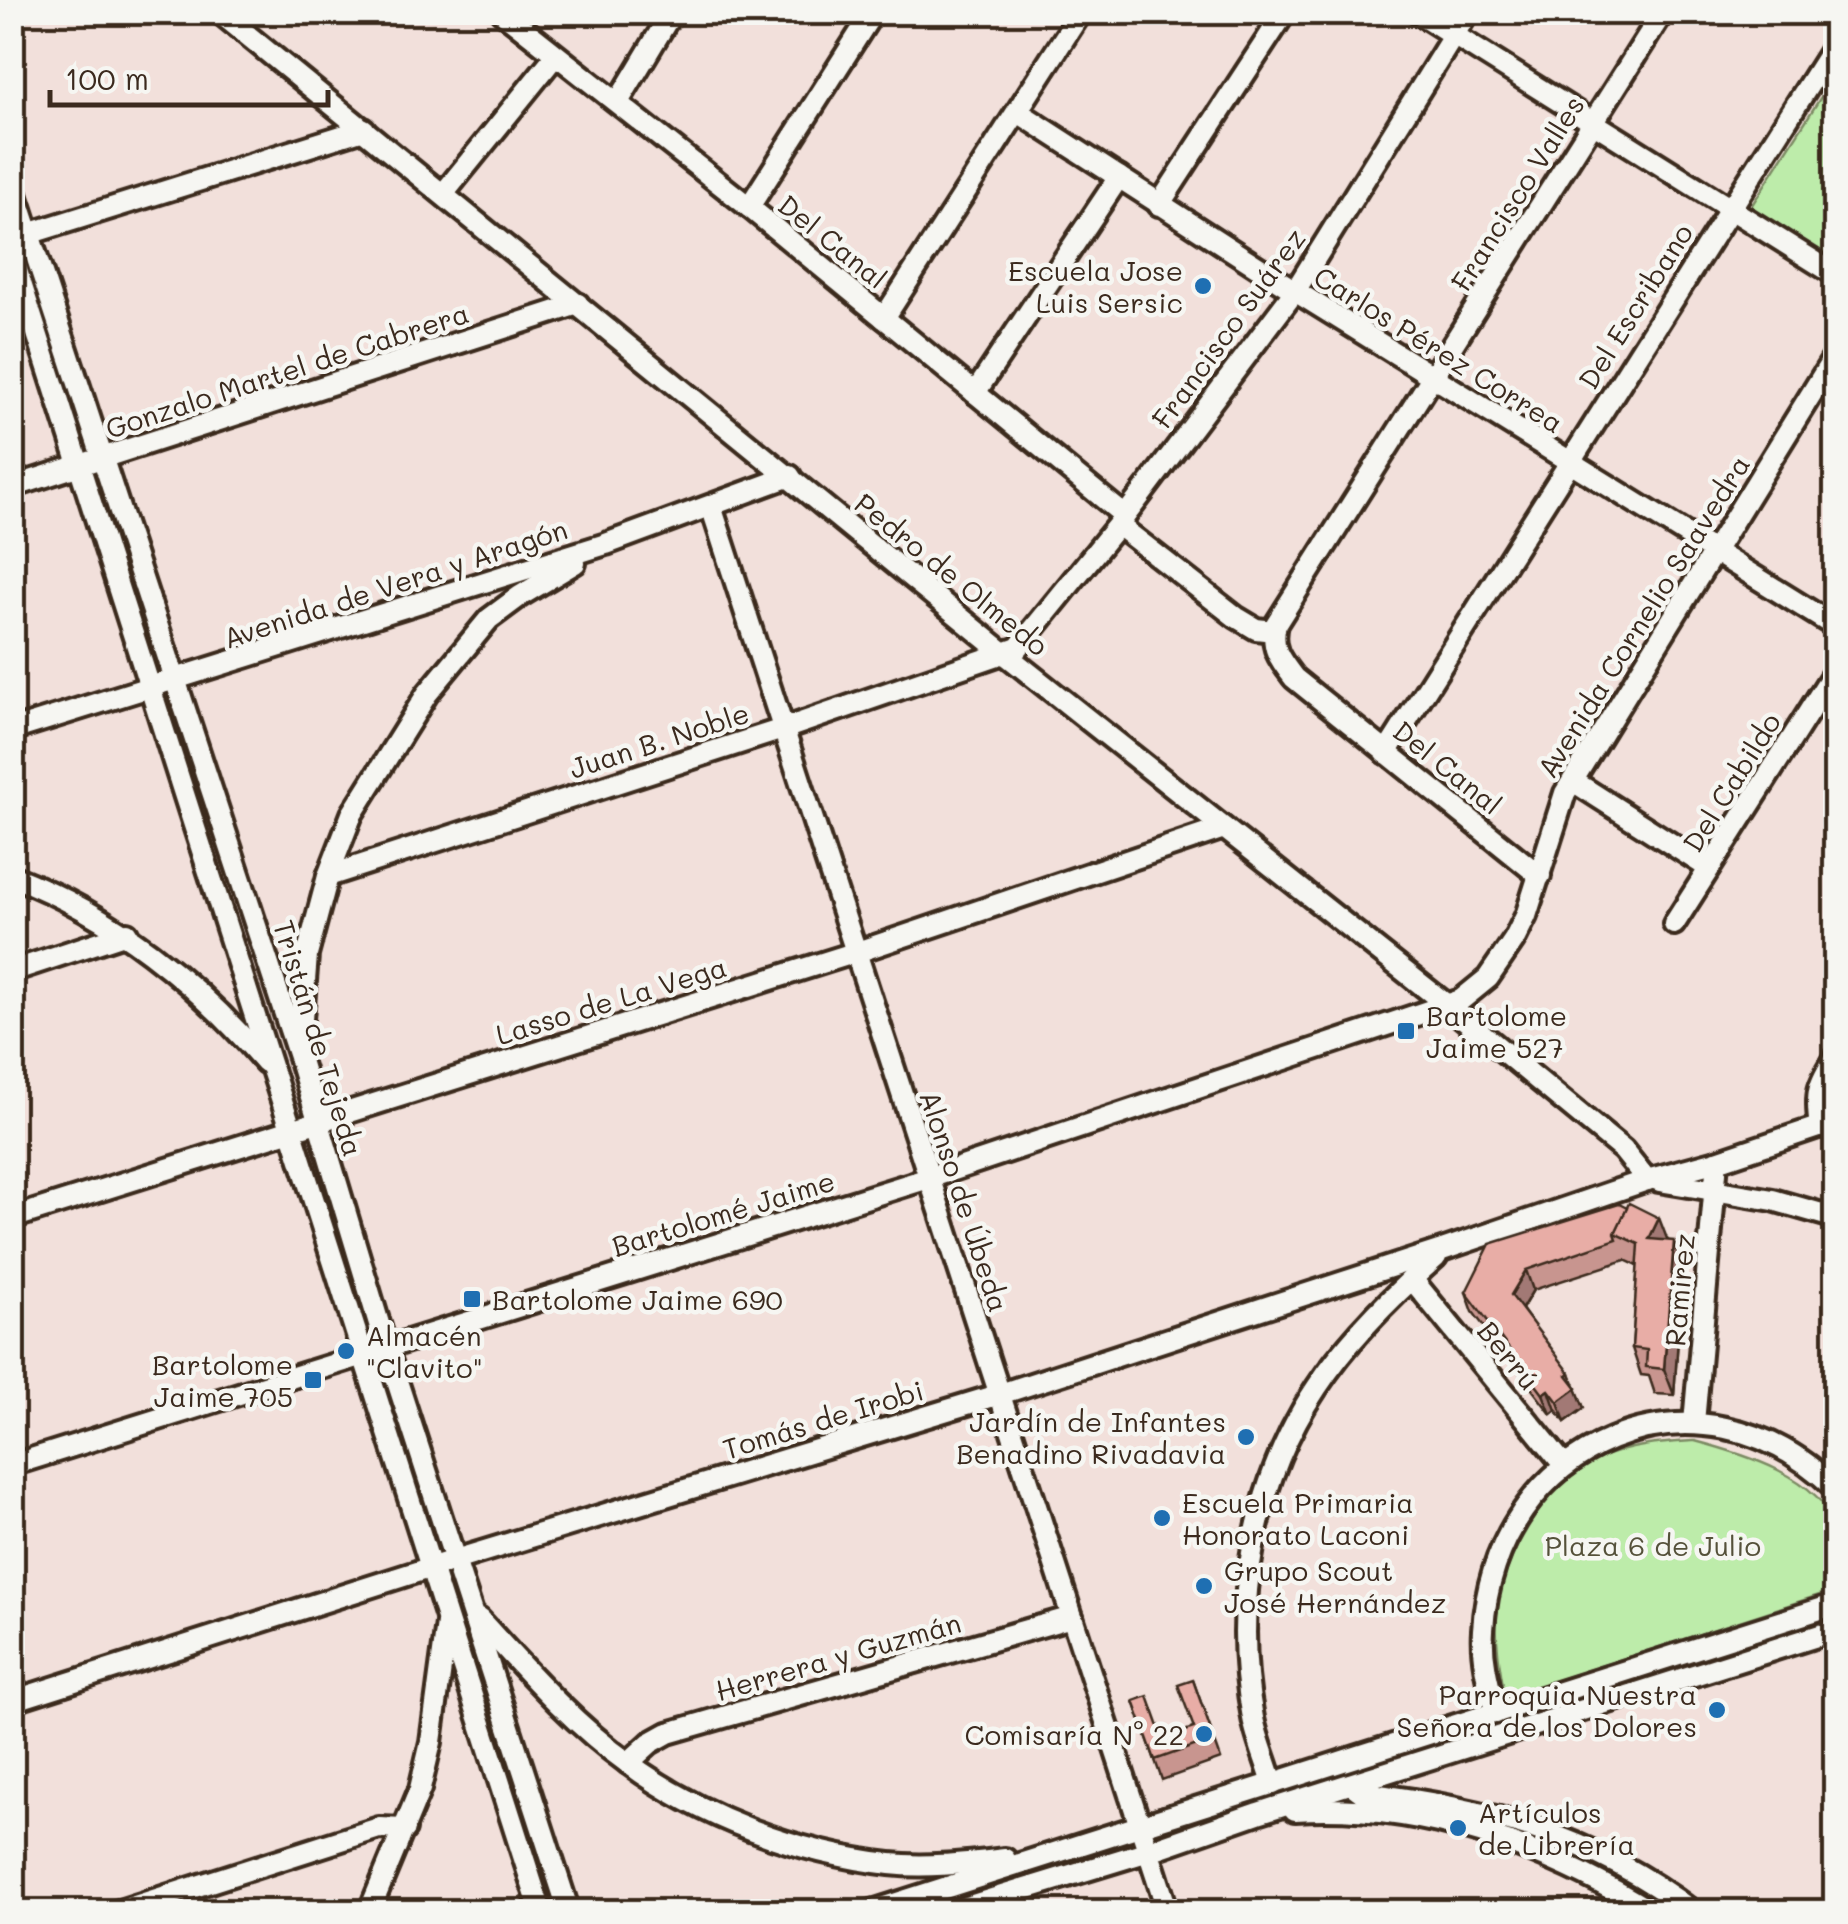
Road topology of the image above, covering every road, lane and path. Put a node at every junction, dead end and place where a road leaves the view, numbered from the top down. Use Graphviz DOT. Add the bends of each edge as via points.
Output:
graph roads {
  1 [pos="219,12"];
  2 [pos="502,12"];
  3 [pos="672,12"];
  4 [pos="873,12"];
  5 [pos="1081,12"];
  6 [pos="1284,12"];
  7 [pos="1417,12"];
  8 [pos="1468,12"];
  9 [pos="1663,12"];
  10 [pos="1453,36"];
  11 [pos="1836,42"];
  12 [pos="555,56"];
  13 [pos="618,102"];
  14 [pos="1018,112"];
  15 [pos="1593,124"];
  16 [pos="364,129"];
  17 [pos="1118,178"];
  18 [pos="12,182"];
  19 [pos="444,193"];
  20 [pos="1159,205"];
  21 [pos="749,208"];
  22 [pos="1729,208"];
  23 [pos="20,236"];
  24 [pos="12,254"];
  25 [pos="1836,275"];
  26 [pos="1295,291"];
  27 [pos="578,304"];
  28 [pos="884,318"];
  29 [pos="1836,354"];
  30 [pos="1434,377"];
  31 [pos="975,392"];
  32 [pos="102,459"];
  33 [pos="1568,461"];
  34 [pos="80,466"];
  35 [pos="790,476"];
  36 [pos="12,486"];
  37 [pos="711,506"];
  38 [pos="1121,521"];
  39 [pos="606,544"];
  40 [pos="1716,552"];
  41 [pos="1836,627"];
  42 [pos="1274,631"];
  43 [pos="1005,654"];
  44 [pos="1836,668"];
  45 [pos="174,681"];
  46 [pos="152,687"];
  47 [pos="786,728"];
  48 [pos="12,730"];
  49 [pos="1386,752"];
  50 [pos="1573,780"];
  51 [pos="1224,828"];
  52 [pos="1709,868"];
  53 [pos="12,876"];
  54 [pos="328,876"];
  55 [pos="1540,876"];
  56 [pos="1674,924"];
  57 [pos="126,934"];
  58 [pos="857,952"];
  59 [pos="12,970"];
  60 [pos="1447,1005"];
  61 [pos="299,1057"];
  62 [pos="1836,1057"];
  63 [pos="272,1070"];
  64 [pos="317,1121"];
  65 [pos="1828,1124"];
  66 [pos="292,1130"];
  67 [pos="1718,1162"];
  68 [pos="929,1178"];
  69 [pos="1648,1180"];
  70 [pos="1716,1189"];
  71 [pos="12,1218"];
  72 [pos="1836,1218"];
  73 [pos="1446,1249"];
  74 [pos="1412,1279"];
  75 [pos="386,1346"];
  76 [pos="363,1355"];
  77 [pos="998,1395"];
  78 [pos="1694,1423"];
  79 [pos="12,1465"];
  80 [pos="1564,1465"];
  81 [pos="1836,1489"];
  82 [pos="455,1560"];
  83 [pos="432,1567"];
  84 [pos="1836,1604"];
  85 [pos="474,1614"];
  86 [pos="448,1616"];
  87 [pos="1072,1617"];
  88 [pos="1836,1630"];
  89 [pos="12,1702"];
  90 [pos="1496,1713"];
  91 [pos="628,1764"];
  92 [pos="1274,1784"];
  93 [pos="1351,1784"];
  94 [pos="1258,1812"];
  95 [pos="1138,1827"];
  96 [pos="405,1829"];
  97 [pos="1149,1851"];
  98 [pos="1046,1855"];
  99 [pos="1035,1884"];
  100 [pos="116,1912"];
  101 [pos="369,1912"];
  102 [pos="541,1912"];
  103 [pos="568,1912"];
  104 [pos="869,1912"];
  105 [pos="950,1912"];
  106 [pos="997,1912"];
  107 [pos="1168,1912"];
  108 [pos="1651,1912"];
  109 [pos="1692,1912"];
  1 -- 16 [label="street, Pedro de Olmedo"];
  2 -- 12 [label="street, Del Canal"];
  3 -- 13 [label="street"];
  4 -- 21 [label="street"];
  5 -- 14 [label="street"];
  6 -- 20 [label="street"];
  7 -- 10 [label="street"];
  8 -- 10 [label="street, Francisco Suárez"];
  9 -- 15 [label="street, Francisco Valles"];
  10 -- 15 [label="street"];
  10 -- 26 [label="street, Francisco Suárez"];
  11 -- 22 [label="street, Del Escribano"];
  12 -- 13 [label="street, Del Canal"];
  12 -- 19 [label="street"];
  13 -- 21 [label="street, Del Canal"];
  14 -- 17 [label="street, Carlos Pérez Correa"];
  14 -- 28 [label="street"];
  15 -- 22 [label="street"];
  15 -- 30 [label="street, Francisco Valles"];
  16 -- 19 [label="street, Pedro de Olmedo"];
  16 -- 23 [label="street"];
  17 -- 20 [label="street, Carlos Pérez Correa"];
  17 -- 31 [label="street"];
  18 -- 23 [label="street, Tristán de Tejeda"];
  19 -- 27 [label="street, Pedro de Olmedo"];
  20 -- 26 [label="street, Carlos Pérez Correa"];
  21 -- 28 [label="street, Del Canal"];
  22 -- 25 [label="street"];
  22 -- 33 [label="street, Del Escribano"];
  23 -- 32 [label="street, Tristán de Tejeda"];
  24 -- 34 [label="street, Tristán de Tejeda"];
  26 -- 30 [label="street, Carlos Pérez Correa"];
  26 -- 38 [label="street, Francisco Suárez"];
  27 -- 32 [label="street, Gonzalo Martel de Cabrera"];
  27 -- 35 [label="street, Pedro de Olmedo"];
  28 -- 31 [label="street, Del Canal"];
  29 -- 40 [label="street, Avenida Cornelio Saavedra"];
  30 -- 33 [label="street, Carlos Pérez Correa"];
  30 -- 42 [label="street, Francisco Valles"];
  31 -- 38 [label="street, Del Canal"];
  32 -- 34 [label="street, Gonzalo Martel de Cabrera"];
  32 -- 45 [label="street, Tristán de Tejeda"];
  33 -- 40 [label="street, Carlos Pérez Correa"];
  33 -- 49 [label="street, Del Escribano"];
  34 -- 36 [label="street, Gonzalo Martel de Cabrera"];
  34 -- 46 [label="street, Tristán de Tejeda"];
  35 -- 37 [label="street, Avenida de Vera y Aragón"];
  35 -- 43 [label="street, Pedro de Olmedo"];
  37 -- 39 [label="street, Avenida de Vera y Aragón"];
  37 -- 47 [label="street, Alonso de Úbeda"];
  38 -- 42 [label="street, Del Canal" via="1236,618"];
  38 -- 43 [label="street, Francisco Suárez" via="1018,648"];
  39 -- 45 [label="street, Avenida de Vera y Aragón"];
  39 -- 54 [label="street" via="520,596 458,654 360,800"];
  40 -- 41 [label="street, Carlos Pérez Correa"];
  40 -- 50 [label="street, Avenida Cornelio Saavedra"];
  42 -- 49 [label="street, Del Canal" via="1273,647 1294,678"];
  43 -- 47 [label="street, Juan B. Noble"];
  43 -- 51 [label="street, Pedro de Olmedo"];
  44 -- 52 [label="street, Del Cabildo"];
  45 -- 46 [label="street, Avenida de Vera y Aragón"];
  45 -- 61 [label="street, Tristán de Tejeda"];
  46 -- 48 [label="street, Avenida de Vera y Aragón"];
  46 -- 63 [label="street, Tristán de Tejeda"];
  47 -- 54 [label="street, Juan B. Noble"];
  47 -- 58 [label="street, Alonso de Úbeda"];
  49 -- 55 [label="street, Del Canal"];
  50 -- 52 [label="street"];
  50 -- 55 [label="street, Avenida Cornelio Saavedra"];
  51 -- 58 [label="street, Lasso de La Vega"];
  51 -- 60 [label="street, Pedro de Olmedo"];
  52 -- 56 [label="street, Del Cabildo"];
  53 -- 57 [label="street"];
  54 -- 61 [label="street" via="307,955"];
  55 -- 60 [label="street, Avenida Cornelio Saavedra" via="1514,940 1490,976"];
  57 -- 59 [label="street"];
  57 -- 63 [label="street" via="223,1014"];
  58 -- 64 [label="street, Lasso de La Vega"];
  58 -- 68 [label="street, Alonso de Úbeda"];
  60 -- 68 [label="street, Bartolomé Jaime"];
  60 -- 69 [label="street, Pedro de Olmedo" via="1623,1150"];
  61 -- 64 [label="street, Tristán de Tejeda"];
  62 -- 65 [label="street" via="1816,1100"];
  63 -- 66 [label="street, Tristán de Tejeda"];
  64 -- 66 [label="street, Lasso de La Vega"];
  64 -- 75 [label="street, Tristán de Tejeda"];
  65 -- 67 [label="street, Tomás de Irobi"];
  66 -- 71 [label="street, Lasso de La Vega"];
  66 -- 76 [label="street, Tristán de Tejeda"];
  67 -- 69 [label="street, Tomás de Irobi"];
  67 -- 70 [label="street, Ramirez"];
  68 -- 75 [label="street, Bartolomé Jaime"];
  68 -- 77 [label="street, Alonso de Úbeda"];
  69 -- 70 [label="street"];
  69 -- 73 [label="street, Tomás de Irobi"];
  70 -- 72 [label="street"];
  70 -- 78 [label="street, Ramirez"];
  73 -- 74 [label="street"];
  73 -- 77 [label="street, Tomás de Irobi"];
  74 -- 80 [label="street, Berrú"];
  74 -- 92 [label="street" via="1316,1388 1267,1490 1250,1555 1245,1660 1254,1722"];
  75 -- 76 [label="street, Bartolomé Jaime"];
  75 -- 82 [label="street, Tristán de Tejeda"];
  76 -- 79 [label="street, Bartolomé Jaime"];
  76 -- 83 [label="street, Tristán de Tejeda"];
  77 -- 82 [label="street, Tomás de Irobi"];
  77 -- 87 [label="street, Alonso de Úbeda"];
  78 -- 80 [label="street" via="1611,1437"];
  78 -- 81 [label="street" via="1787,1450"];
  80 -- 90 [label="street" via="1521,1514 1490,1584 1483,1653"];
  82 -- 83 [label="street, Tomás de Irobi"];
  82 -- 85 [label="street, Tristán de Tejeda"];
  83 -- 86 [label="street, Tristán de Tejeda"];
  83 -- 89 [label="street, Tomás de Irobi"];
  84 -- 90 [label="street"];
  85 -- 91 [label="street"];
  85 -- 103 [label="street, Tristán de Tejeda"];
  86 -- 96 [label="street" via="432,1742"];
  86 -- 102 [label="street, Tristán de Tejeda"];
  87 -- 91 [label="street, Herrera y Guzmán" via="668,1734"];
  87 -- 95 [label="street, Alonso de Úbeda"];
  88 -- 93 [label="street"];
  90 -- 92 [label="street"];
  91 -- 98 [label="street" via="722,1817 846,1857 942,1866"];
  92 -- 95 [label="street"];
  93 -- 94 [label="street"];
  93 -- 109 [label="street" via="1550,1832 1614,1862"];
  94 -- 97 [label="street"];
  94 -- 108 [label="street" via="1351,1810 1466,1829 1550,1857"];
  95 -- 97 [label="street, Alonso de Úbeda"];
  95 -- 98 [label="street"];
  96 -- 100 [label="street" via="379,1828"];
  96 -- 101 [label="street"];
  97 -- 99 [label="street"];
  97 -- 107 [label="street, Alonso de Úbeda"];
  98 -- 104 [label="street"];
  99 -- 105 [label="street"];
  99 -- 106 [label="street"];
}
